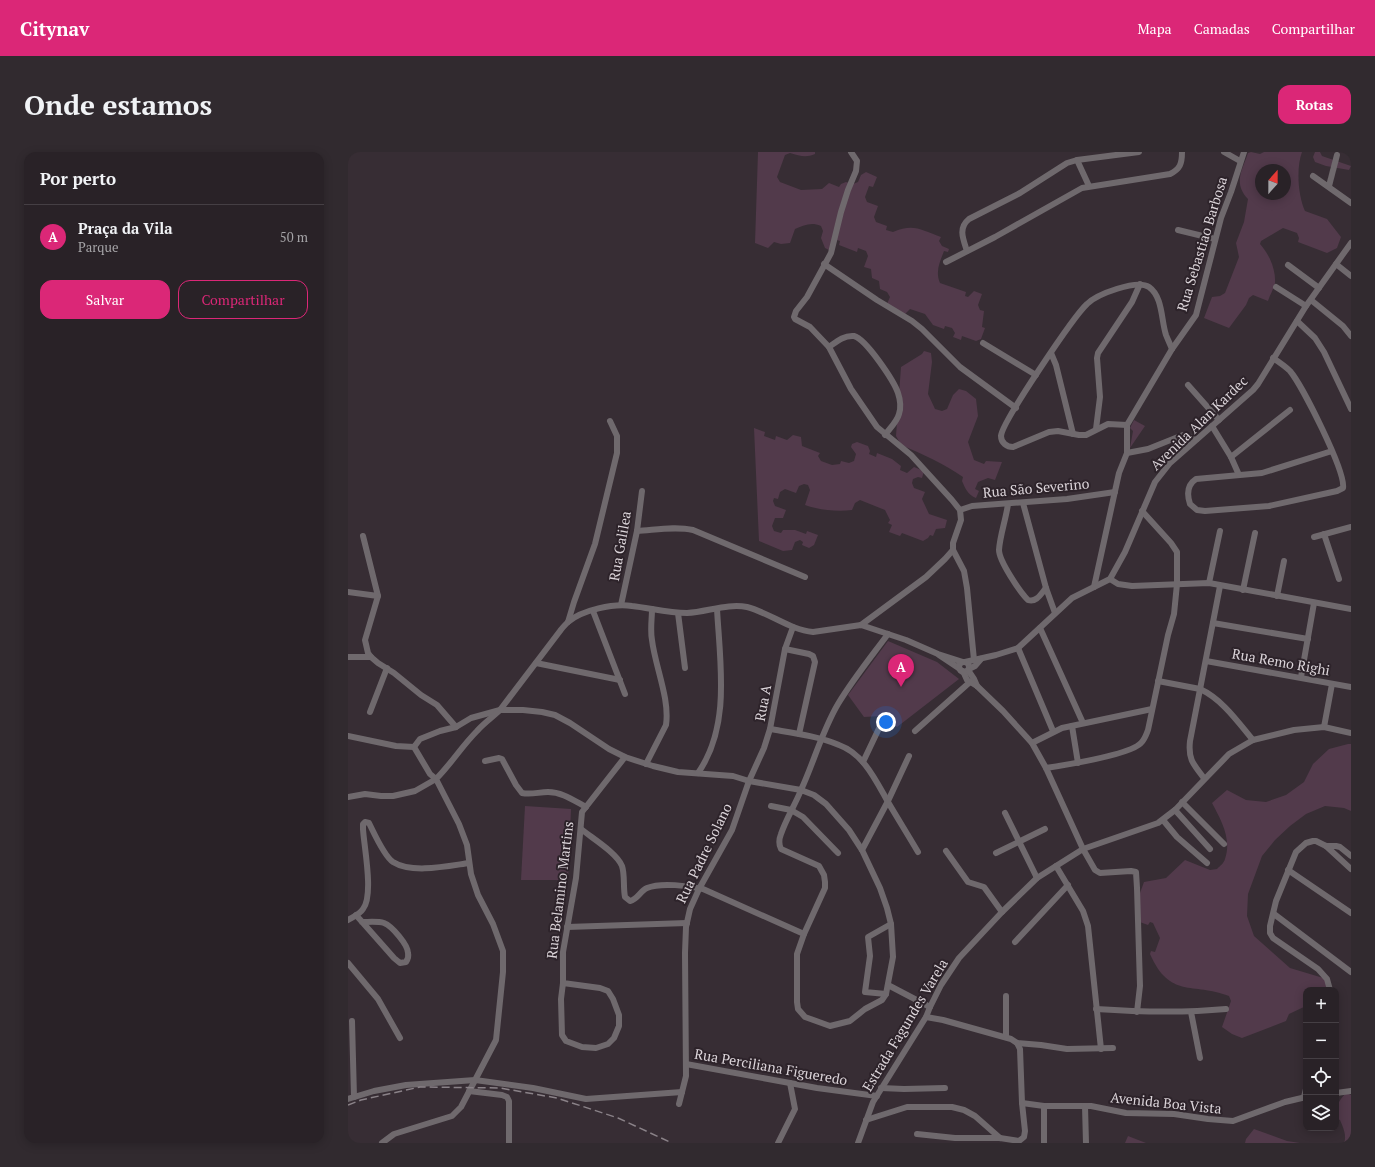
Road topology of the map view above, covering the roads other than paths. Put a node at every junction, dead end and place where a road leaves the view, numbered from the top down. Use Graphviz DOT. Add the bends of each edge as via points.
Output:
graph roads {
  1 [pos="851,152"];
  2 [pos="1138,152"];
  3 [pos="1182,152"];
  4 [pos="1224,152"];
  5 [pos="1244,152"];
  6 [pos="1337,155"];
  7 [pos="1077,160"];
  8 [pos="1240,161"];
  9 [pos="1313,176"];
  10 [pos="1089,186"];
  11 [pos="1329,186"];
  12 [pos="1351,203"];
  13 [pos="1178,230"];
  14 [pos="1215,239"];
  15 [pos="1351,243"];
  16 [pos="967,251"];
  17 [pos="946,262"];
  18 [pos="824,264"];
  19 [pos="1336,264"];
  20 [pos="1288,265"];
  21 [pos="1351,276"];
  22 [pos="1143,285"];
  23 [pos="1276,287"];
  24 [pos="1319,288"];
  25 [pos="1311,300"];
  26 [pos="1306,306"];
  27 [pos="1297,321"];
  28 [pos="1351,336"];
  29 [pos="983,343"];
  30 [pos="829,347"];
  31 [pos="1172,349"];
  32 [pos="1051,353"];
  33 [pos="1273,358"];
  34 [pos="1036,375"];
  35 [pos="1188,385"];
  36 [pos="1349,402"];
  37 [pos="1016,408"];
  38 [pos="1351,409"];
  39 [pos="1290,410"];
  40 [pos="1219,420"];
  41 [pos="610,421"];
  42 [pos="1127,425"];
  43 [pos="1212,426"];
  44 [pos="1096,429"];
  45 [pos="1073,434"];
  46 [pos="885,435"];
  47 [pos="1197,439"];
  48 [pos="1332,451"];
  49 [pos="1127,453"];
  50 [pos="1231,457"];
  51 [pos="1239,475"];
  52 [pos="642,491"];
  53 [pos="1115,492"];
  54 [pos="1023,503"];
  55 [pos="1008,504"];
  56 [pos="960,510"];
  57 [pos="1142,511"];
  58 [pos="1351,527"];
  59 [pos="637,531"];
  60 [pos="1220,531"];
  61 [pos="1255,533"];
  62 [pos="1324,534"];
  63 [pos="363,536"];
  64 [pos="1314,537"];
  65 [pos="953,550"];
  66 [pos="1284,561"];
  67 [pos="805,577"];
  68 [pos="1110,579"];
  69 [pos="1339,579"];
  70 [pos="1210,583"];
  71 [pos="1177,584"];
  72 [pos="1220,586"];
  73 [pos="1094,587"];
  74 [pos="1046,588"];
  75 [pos="1243,590"];
  76 [pos="348,592"];
  77 [pos="378,596"];
  78 [pos="1276,596"];
  79 [pos="1314,603"];
  80 [pos="621,605"];
  81 [pos="652,609"];
  82 [pos="717,609"];
  83 [pos="1351,609"];
  84 [pos="593,611"];
  85 [pos="678,613"];
  86 [pos="1055,613"];
  87 [pos="568,622"];
  88 [pos="1213,623"];
  89 [pos="861,625"];
  90 [pos="793,627"];
  91 [pos="1040,628"];
  92 [pos="888,634"];
  93 [pos="1308,639"];
  94 [pos="1018,648"];
  95 [pos="785,649"];
  96 [pos="938,654"];
  97 [pos="348,657"];
  98 [pos="371,657"];
  99 [pos="981,659"];
  100 [pos="974,660"];
  101 [pos="1206,661"];
  102 [pos="964,662"];
  103 [pos="536,663"];
  104 [pos="387,668"];
  105 [pos="686,668"];
  106 [pos="965,670"];
  107 [pos="1301,677"];
  108 [pos="620,680"];
  109 [pos="1158,681"];
  110 [pos="970,682"];
  111 [pos="1332,684"];
  112 [pos="977,686"];
  113 [pos="1351,687"];
  114 [pos="1200,689"];
  115 [pos="625,694"];
  116 [pos="1152,709"];
  117 [pos="500,710"];
  118 [pos="370,712"];
  119 [pos="471,718"];
  120 [pos="882,722"];
  121 [pos="1083,724"];
  122 [pos="1072,726"];
  123 [pos="456,727"];
  124 [pos="1324,727"];
  125 [pos="770,729"];
  126 [pos="477,730"];
  127 [pos="915,730"];
  128 [pos="1053,731"];
  129 [pos="1351,733"];
  130 [pos="799,734"];
  131 [pos="348,736"];
  132 [pos="821,740"];
  133 [pos="1254,740"];
  134 [pos="1032,743"];
  135 [pos="414,747"];
  136 [pos="909,756"];
  137 [pos="625,757"];
  138 [pos="485,761"];
  139 [pos="863,762"];
  140 [pos="1078,763"];
  141 [pos="646,764"];
  142 [pos="1046,768"];
  143 [pos="698,773"];
  144 [pos="1204,778"];
  145 [pos="436,779"];
  146 [pos="749,781"];
  147 [pos="801,790"];
  148 [pos="348,798"];
  149 [pos="888,801"];
  150 [pos="1182,802"];
  151 [pos="771,806"];
  152 [pos="586,807"];
  153 [pos="791,810"];
  154 [pos="1175,810"];
  155 [pos="1005,813"];
  156 [pos="1163,820"];
  157 [pos="581,829"];
  158 [pos="1045,829"];
  159 [pos="1020,842"];
  160 [pos="1224,844"];
  161 [pos="1326,846"];
  162 [pos="1083,849"];
  163 [pos="1210,849"];
  164 [pos="862,850"];
  165 [pos="946,851"];
  166 [pos="918,852"];
  167 [pos="838,853"];
  168 [pos="996,853"];
  169 [pos="1351,856"];
  170 [pos="469,863"];
  171 [pos="1207,863"];
  172 [pos="1056,866"];
  173 [pos="1351,869"];
  174 [pos="1288,870"];
  175 [pos="1037,878"];
  176 [pos="1068,885"];
  177 [pos="699,888"];
  178 [pos="1002,912"];
  179 [pos="1351,913"];
  180 [pos="1274,914"];
  181 [pos="356,915"];
  182 [pos="348,920"];
  183 [pos="362,922"];
  184 [pos="687,923"];
  185 [pos="891,924"];
  186 [pos="567,927"];
  187 [pos="804,934"];
  188 [pos="1015,942"];
  189 [pos="348,963"];
  190 [pos="1351,972"];
  191 [pos="563,983"];
  192 [pos="888,985"];
  193 [pos="1329,987"];
  194 [pos="886,994"];
  195 [pos="1006,996"];
  196 [pos="930,1007"];
  197 [pos="1096,1009"];
  198 [pos="1226,1009"];
  199 [pos="1137,1012"];
  200 [pos="1191,1012"];
  201 [pos="926,1017"];
  202 [pos="352,1022"];
  203 [pos="1006,1037"];
  204 [pos="400,1038"];
  205 [pos="1017,1043"];
  206 [pos="1101,1048"];
  207 [pos="1113,1048"];
  208 [pos="1200,1058"];
  209 [pos="686,1064"];
  210 [pos="475,1080"];
  211 [pos="790,1083"];
  212 [pos="881,1088"];
  213 [pos="945,1088"];
  214 [pos="469,1091"];
  215 [pos="1351,1091"];
  216 [pos="682,1092"];
  217 [pos="1339,1093"];
  218 [pos="877,1096"];
  219 [pos="351,1098"];
  220 [pos="1303,1098"];
  221 [pos="1022,1103"];
  222 [pos="679,1104"];
  223 [pos="1044,1106"];
  224 [pos="1085,1106"];
  225 [pos="866,1120"];
  226 [pos="917,1134"];
  227 [pos="997,1140"];
  228 [pos="382,1143"];
  229 [pos="509,1143"];
  230 [pos="778,1143"];
  231 [pos="858,1143"];
  232 [pos="1044,1143"];
  233 [pos="1086,1143"];
  1 -- 18 [label="street" via="857,161 856,172 841,212 831,253"];
  2 -- 7 [label="street"];
  3 -- 10 [label="street" via="1181,165 1170,174"];
  4 -- 8 [label="street"];
  5 -- 8 [label="street, Rua Sebastiao Barbosa"];
  6 -- 11 [label="street"];
  7 -- 10 [label="street"];
  7 -- 16 [label="street" via="1067,163 1020,193 966,222 962,234"];
  8 -- 14 [label="street, Rua Sebastiao Barbosa"];
  9 -- 11 [label="street"];
  10 -- 16 [label="street" via="1076,190"];
  11 -- 12 [label="street"];
  13 -- 14 [label="street"];
  14 -- 31 [label="street, Rua Sebastiao Barbosa" via="1196,315"];
  15 -- 19 [label="street, Avenida Alan Kardec"];
  16 -- 17 [label="street"];
  18 -- 30 [label="street" via="794,317 810,327"];
  18 -- 37 [label="street" via="912,321 960,367"];
  19 -- 21 [label="street"];
  19 -- 24 [label="street, Avenida Alan Kardec"];
  20 -- 24 [label="street"];
  22 -- 31 [label="street" via="1152,290 1159,303 1166,336"];
  22 -- 32 [label="street" via="1103,293 1086,304"];
  22 -- 44 [label="street" via="1098,353 1100,397"];
  23 -- 26 [label="street"];
  24 -- 25 [label="street, Avenida Alan Kardec"];
  25 -- 26 [label="street, Avenida Alan Kardec"];
  25 -- 28 [label="street" via="1343,326"];
  26 -- 27 [label="street, Avenida Alan Kardec"];
  27 -- 33 [label="street, Avenida Alan Kardec"];
  27 -- 36 [label="street" via="1315,338 1324,352"];
  29 -- 34 [label="street"];
  30 -- 46 [label="street" via="851,389"];
  30 -- 46 [label="street" via="846,337 856,337 866,344 884,369 900,398 898,417"];
  31 -- 42 [label="street, Rua Sebastiao Barbosa"];
  32 -- 34 [label="street"];
  32 -- 45 [label="street"];
  33 -- 40 [label="street, Avenida Alan Kardec" via="1253,390"];
  33 -- 48 [label="street" via="1294,377"];
  34 -- 37 [label="street"];
  35 -- 40 [label="street"];
  36 -- 38 [label="street"];
  37 -- 45 [label="street" via="1001,436 1004,444 1009,447 1049,432"];
  39 -- 50 [label="street"];
  40 -- 43 [label="street, Avenida Alan Kardec"];
  41 -- 87 [label="street" via="617,436 617,453 595,544"];
  42 -- 44 [label="street" via="1108,424"];
  42 -- 49 [label="street"];
  43 -- 47 [label="street, Avenida Alan Kardec"];
  43 -- 50 [label="street"];
  44 -- 45 [label="street" via="1086,435"];
  46 -- 56 [label="street" via="911,455"];
  47 -- 49 [label="street" via="1183,435 1148,449"];
  47 -- 57 [label="street, Avenida Alan Kardec" via="1159,476"];
  48 -- 51 [label="street" via="1262,473"];
  48 -- 51 [label="street" via="1342,478 1343,488 1337,491 1269,506 1204,511 1197,510 1190,504 1189,486 1196,479"];
  49 -- 53 [label="street"];
  50 -- 51 [label="street"];
  52 -- 59 [label="street, Rua Galilea"];
  53 -- 54 [label="street, Rua São Severino"];
  53 -- 73 [label="street"];
  54 -- 55 [label="street, Rua São Severino"];
  54 -- 74 [label="street"];
  55 -- 56 [label="street, Rua São Severino" via="972,506"];
  55 -- 74 [label="street" via="999,552 1001,560 1028,600 1034,601"];
  56 -- 65 [label="street"];
  57 -- 68 [label="street, Avenida Alan Kardec" via="1125,552"];
  57 -- 71 [label="street" via="1176,550"];
  58 -- 62 [label="street"];
  59 -- 67 [label="street" via="672,528 693,530"];
  59 -- 80 [label="street, Rua Galilea"];
  60 -- 70 [label="street"];
  61 -- 75 [label="street"];
  62 -- 64 [label="street"];
  62 -- 69 [label="street"];
  63 -- 77 [label="street"];
  65 -- 89 [label="street" via="926,577"];
  65 -- 100 [label="street" via="964,571"];
  66 -- 78 [label="street"];
  68 -- 71 [label="street" via="1124,586"];
  68 -- 73 [label="street"];
  70 -- 71 [label="street"];
  70 -- 72 [label="street"];
  71 -- 109 [label="street" via="1174,614"];
  72 -- 75 [label="street"];
  72 -- 88 [label="street"];
  73 -- 86 [label="street" via="1072,598"];
  74 -- 86 [label="street"];
  75 -- 78 [label="street"];
  76 -- 77 [label="street"];
  77 -- 98 [label="street" via="365,640"];
  78 -- 79 [label="street"];
  79 -- 83 [label="street"];
  79 -- 93 [label="street"];
  80 -- 81 [label="street"];
  80 -- 84 [label="street"];
  81 -- 85 [label="street"];
  81 -- 141 [label="street" via="652,640 667,720"];
  82 -- 85 [label="street"];
  82 -- 90 [label="street" via="734,606 749,608"];
  82 -- 143 [label="street" via="721,697 713,743"];
  84 -- 87 [label="street"];
  84 -- 108 [label="street"];
  85 -- 105 [label="street"];
  86 -- 91 [label="street"];
  87 -- 103 [label="street"];
  88 -- 93 [label="street"];
  88 -- 101 [label="street"];
  89 -- 90 [label="street" via="813,632"];
  89 -- 92 [label="street"];
  90 -- 95 [label="street, Rua A"];
  91 -- 94 [label="street"];
  91 -- 121 [label="street"];
  92 -- 96 [label="street"];
  92 -- 132 [label="street" via="838,705"];
  93 -- 107 [label="street"];
  94 -- 99 [label="street"];
  94 -- 128 [label="street"];
  95 -- 125 [label="street, Rua A"];
  95 -- 130 [label="street" via="809,654 815,662"];
  96 -- 102 [label="street"];
  96 -- 106 [label="street"];
  97 -- 98 [label="street"];
  98 -- 104 [label="street"];
  99 -- 100 [label="street"];
  99 -- 106 [label="street" via="975,666"];
  100 -- 102 [label="street"];
  101 -- 107 [label="street, Rua Remo Righi"];
  101 -- 114 [label="street"];
  102 -- 106 [label="street" via="969,666"];
  103 -- 108 [label="street"];
  103 -- 117 [label="street"];
  104 -- 118 [label="street"];
  104 -- 123 [label="street" via="438,705"];
  106 -- 110 [label="street" via="965,678"];
  106 -- 112 [label="street"];
  107 -- 111 [label="street, Rua Remo Righi"];
  108 -- 115 [label="street"];
  109 -- 114 [label="street"];
  109 -- 116 [label="street"];
  110 -- 112 [label="street"];
  110 -- 127 [label="street"];
  111 -- 113 [label="street, Rua Remo Righi"];
  111 -- 124 [label="street"];
  112 -- 134 [label="street"];
  114 -- 133 [label="street" via="1222,705"];
  114 -- 144 [label="street" via="1189,751 1192,764"];
  116 -- 121 [label="street"];
  116 -- 140 [label="street" via="1148,730 1141,744 1126,751"];
  117 -- 119 [label="street"];
  117 -- 126 [label="street"];
  117 -- 137 [label="street" via="523,710 555,715"];
  119 -- 123 [label="street"];
  119 -- 126 [label="street"];
  120 -- 139 [label="street"];
  121 -- 122 [label="street"];
  122 -- 128 [label="street"];
  122 -- 140 [label="street"];
  123 -- 135 [label="street" via="420,739"];
  124 -- 129 [label="street, Estrada Fagundes Varela"];
  124 -- 133 [label="street, Estrada Fagundes Varela" via="1294,730"];
  125 -- 130 [label="street"];
  125 -- 146 [label="street, Rua A"];
  126 -- 145 [label="street"];
  128 -- 134 [label="street"];
  130 -- 132 [label="street"];
  131 -- 135 [label="street"];
  132 -- 139 [label="street" via="840,745 853,752"];
  132 -- 147 [label="street"];
  133 -- 144 [label="street, Estrada Fagundes Varela" via="1229,754"];
  134 -- 142 [label="street"];
  135 -- 145 [label="street" via="430,774"];
  136 -- 149 [label="street"];
  137 -- 141 [label="street"];
  137 -- 152 [label="street, Rua Belamino Martins"];
  138 -- 152 [label="street" via="502,759 522,793 561,793"];
  139 -- 149 [label="street"];
  140 -- 142 [label="street"];
  141 -- 143 [label="street" via="678,772"];
  142 -- 162 [label="street"];
  143 -- 146 [label="street" via="733,776"];
  144 -- 150 [label="street, Estrada Fagundes Varela"];
  145 -- 148 [label="street" via="415,791 393,796 365,794"];
  145 -- 170 [label="street" via="459,824"];
  146 -- 147 [label="street"];
  146 -- 177 [label="street, Rua Padre Solano" via="732,830"];
  147 -- 153 [label="street"];
  147 -- 164 [label="street" via="826,804 849,830"];
  149 -- 164 [label="street"];
  149 -- 166 [label="street"];
  150 -- 154 [label="street, Estrada Fagundes Varela"];
  150 -- 160 [label="street"];
  151 -- 153 [label="street"];
  152 -- 157 [label="street, Rua Belamino Martins" via="582,812"];
  153 -- 167 [label="street" via="811,824"];
  153 -- 187 [label="street" via="781,835 780,848 819,866 824,874 825,888"];
  154 -- 156 [label="street, Estrada Fagundes Varela"];
  154 -- 163 [label="street"];
  155 -- 159 [label="street"];
  156 -- 162 [label="street, Estrada Fagundes Varela"];
  156 -- 171 [label="street" via="1177,838"];
  157 -- 177 [label="street" via="619,859 625,897 630,901 645,889 657,885"];
  157 -- 186 [label="street, Rua Belamino Martins"];
  158 -- 159 [label="street"];
  159 -- 168 [label="street"];
  159 -- 175 [label="street"];
  161 -- 169 [label="street" via="1340,847"];
  161 -- 173 [label="street"];
  161 -- 174 [label="street" via="1316,841 1306,843 1296,852"];
  162 -- 172 [label="street, Estrada Fagundes Varela"];
  162 -- 199 [label="street" via="1100,873 1136,872 1140,986"];
  164 -- 185 [label="street" via="880,888"];
  165 -- 178 [label="street" via="968,882 984,887"];
  170 -- 181 [label="street" via="422,869 393,863 369,823 365,822 363,829 368,882 367,902 363,910"];
  170 -- 210 [label="street" via="478,895 503,951 496,1040"];
  172 -- 175 [label="street, Estrada Fagundes Varela"];
  172 -- 176 [label="street"];
  174 -- 179 [label="street"];
  174 -- 180 [label="street" via="1276,901"];
  175 -- 178 [label="street, Estrada Fagundes Varela"];
  176 -- 188 [label="street"];
  176 -- 197 [label="street" via="1083,911 1088,926"];
  177 -- 184 [label="street, Rua Padre Solano"];
  177 -- 187 [label="street"];
  178 -- 196 [label="street, Estrada Fagundes Varela" via="959,958"];
  180 -- 190 [label="street"];
  180 -- 193 [label="street" via="1270,933 1318,969"];
  181 -- 182 [label="street"];
  181 -- 183 [label="street"];
  183 -- 183 [label="street" via="394,958 400,963 406,962 408,951 402,940 386,924"];
  184 -- 186 [label="street"];
  184 -- 209 [label="street, Rua Padre Solano"];
  185 -- 192 [label="street" via="893,957"];
  185 -- 194 [label="street" via="868,937 870,956 865,992"];
  186 -- 191 [label="street, Rua Belamino Martins" via="562,952"];
  187 -- 194 [label="street" via="797,954 797,1002 798,1009 805,1017 830,1026 839,1025 850,1021 882,1000"];
  189 -- 204 [label="street" via="378,999"];
  191 -- 191 [label="street" via="608,991 619,1015 619,1026 608,1044 596,1048 582,1047 566,1041 562,1035"];
  192 -- 194 [label="street"];
  192 -- 196 [label="street"];
  195 -- 203 [label="street"];
  196 -- 201 [label="street, Estrada Fagundes Varela"];
  197 -- 199 [label="street"];
  197 -- 206 [label="street"];
  198 -- 200 [label="street"];
  199 -- 200 [label="street"];
  200 -- 208 [label="street"];
  201 -- 203 [label="street"];
  201 -- 212 [label="street, Estrada Fagundes Varela"];
  202 -- 219 [label="street"];
  203 -- 205 [label="street"];
  205 -- 206 [label="street" via="1067,1048"];
  205 -- 221 [label="street" via="1020,1049"];
  206 -- 207 [label="street"];
  209 -- 211 [label="street, Rua Perciliana Figueredo"];
  209 -- 216 [label="street, Rua Padre Solano"];
  210 -- 214 [label="street"];
  210 -- 216 [label="street" via="534,1088 586,1099"];
  210 -- 219 [label="street" via="406,1085"];
  211 -- 218 [label="street, Rua Perciliana Figueredo"];
  211 -- 230 [label="street" via="796,1109"];
  212 -- 213 [label="street"];
  212 -- 218 [label="street, Estrada Fagundes Varela"];
  214 -- 228 [label="street" via="461,1107 452,1116 394,1134"];
  214 -- 229 [label="street" via="507,1097"];
  215 -- 217 [label="street"];
  216 -- 222 [label="street, Rua Padre Solano"];
  218 -- 225 [label="street, Estrada Fagundes Varela"];
  220 -- 224 [label="street, Avenida Boa Vista" via="1233,1121 1174,1114 1126,1113"];
  221 -- 223 [label="street, Avenida Boa Vista"];
  221 -- 227 [label="street" via="1026,1131 1024,1137 1019,1141"];
  223 -- 224 [label="street, Avenida Boa Vista"];
  223 -- 232 [label="street"];
  224 -- 233 [label="street"];
  225 -- 227 [label="street" via="907,1107 952,1107 975,1116"];
  225 -- 231 [label="street, Estrada Fagundes Varela"];
  226 -- 227 [label="street"];
}
